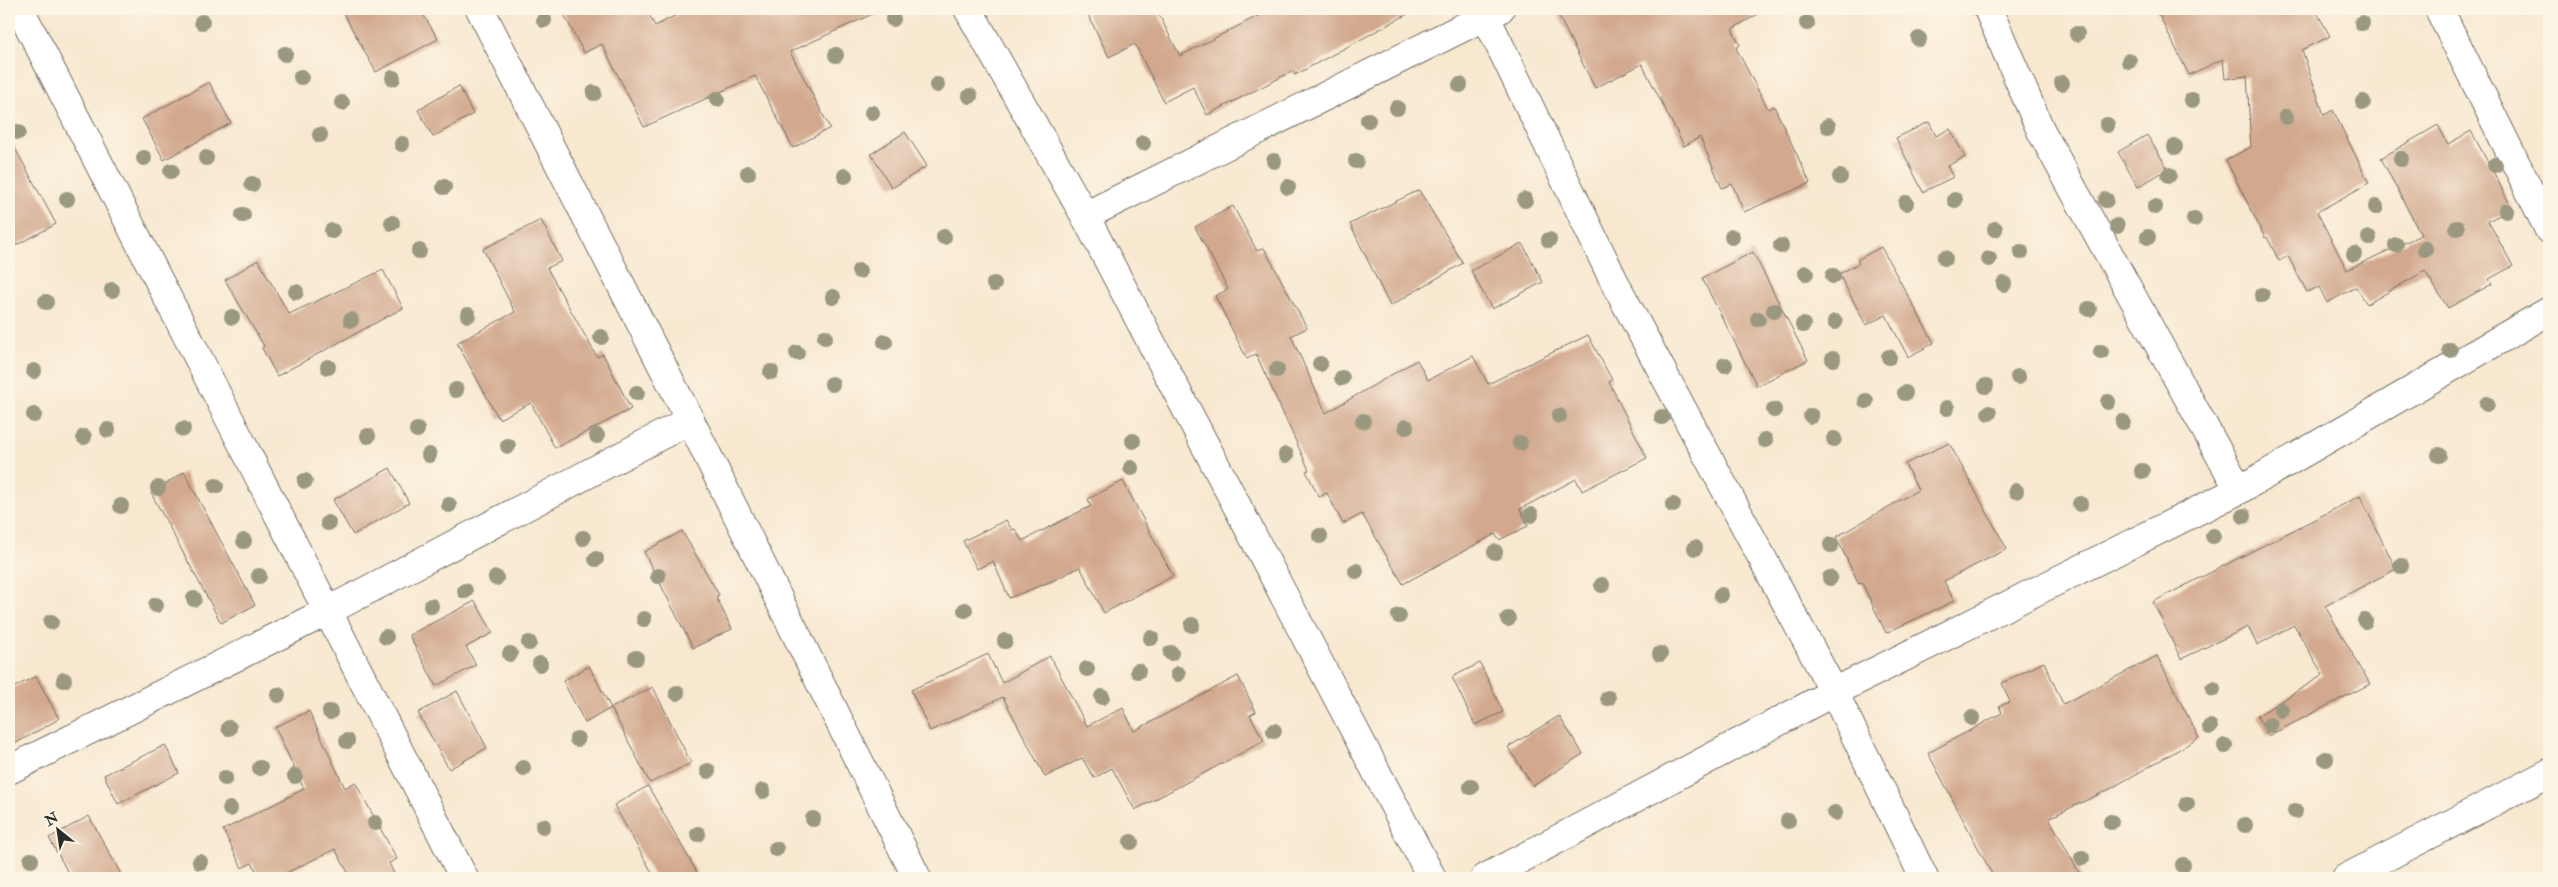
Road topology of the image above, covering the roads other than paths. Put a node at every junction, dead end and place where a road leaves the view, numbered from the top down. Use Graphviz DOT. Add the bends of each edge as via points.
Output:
graph roads {
  1 [pos="20,9"];
  2 [pos="480,9"];
  3 [pos="968,9"];
  4 [pos="1988,9"];
  5 [pos="2439,9"];
  6 [pos="1489,11"];
  7 [pos="1085,216"];
  8 [pos="2549,230"];
  9 [pos="2549,311"];
  10 [pos="690,420"];
  11 [pos="2239,490"];
  12 [pos="326,612"];
  13 [pos="1834,692"];
  14 [pos="9,770"];
  15 [pos="2549,774"];
  16 [pos="464,878"];
  17 [pos="917,878"];
  18 [pos="1432,878"];
  19 [pos="1485,878"];
  20 [pos="1924,878"];
  21 [pos="2346,878"];
  1 -- 12 [label="street"];
  2 -- 10 [label="street"];
  3 -- 7 [label="street"];
  4 -- 11 [label="street" via="2041,131"];
  5 -- 8 [label="street"];
  6 -- 7 [label="street"];
  6 -- 13 [label="street" via="1617,287"];
  7 -- 18 [label="street"];
  9 -- 11 [label="street"];
  10 -- 12 [label="street"];
  10 -- 17 [label="street"];
  11 -- 13 [label="street"];
  12 -- 14 [label="street"];
  12 -- 16 [label="street"];
  13 -- 19 [label="street"];
  13 -- 20 [label="street"];
  15 -- 21 [label="street"];
}
